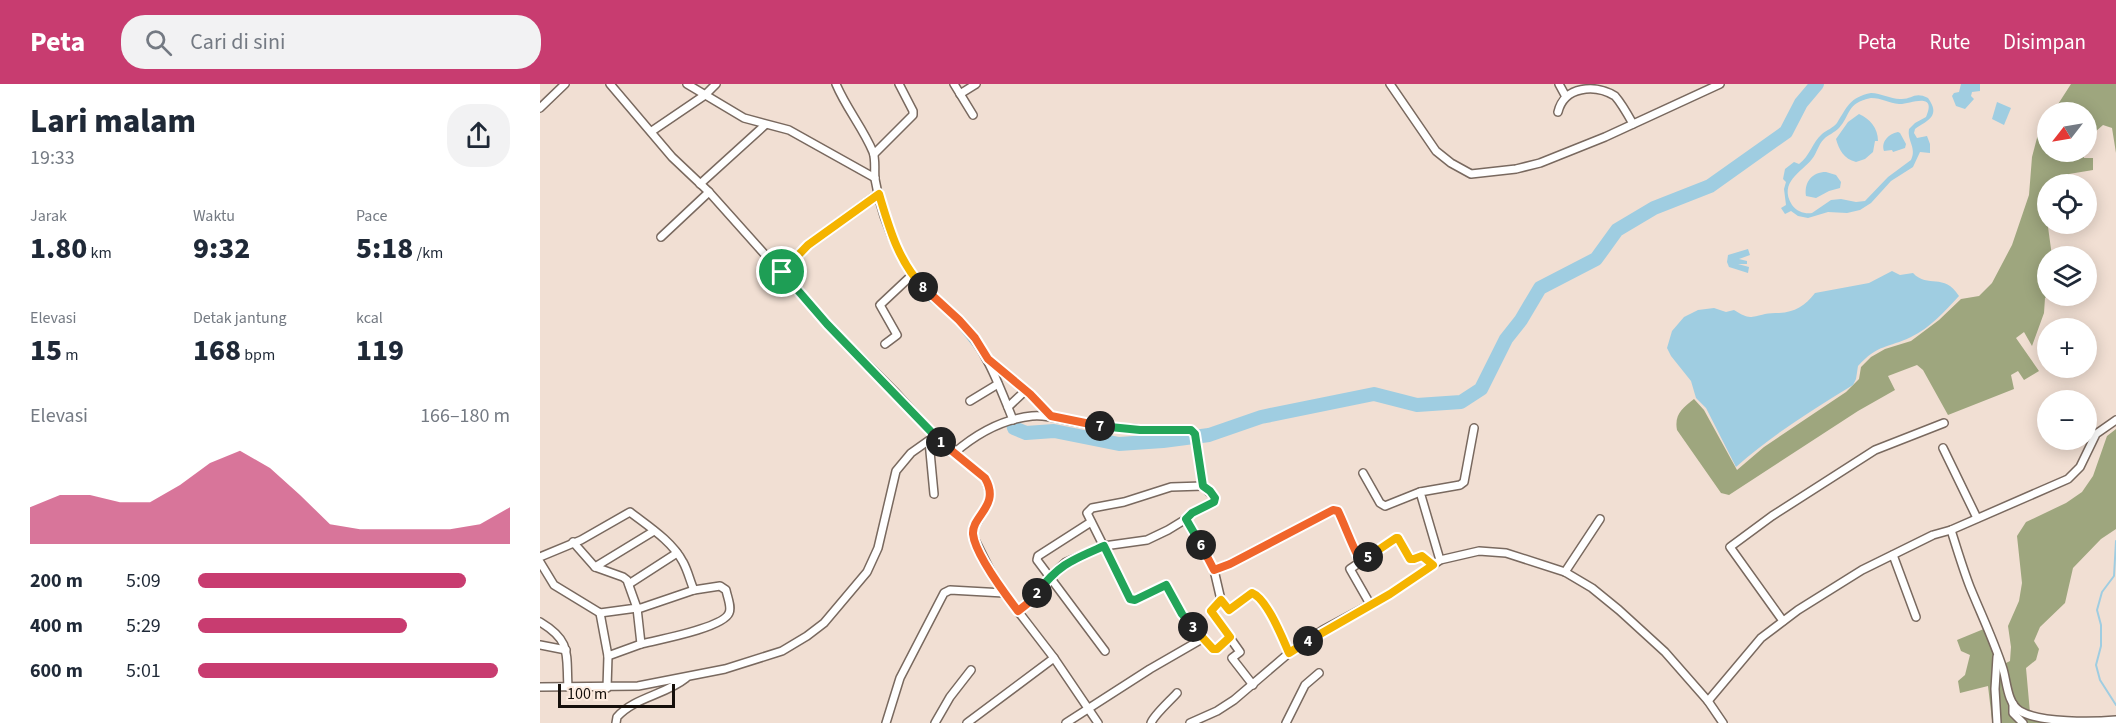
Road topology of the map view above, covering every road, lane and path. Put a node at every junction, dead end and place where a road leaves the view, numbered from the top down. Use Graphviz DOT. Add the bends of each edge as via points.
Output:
graph roads {
  1 [pos="565,84"];
  2 [pos="610,84"];
  3 [pos="687,84"];
  4 [pos="716,84"];
  5 [pos="836,84"];
  6 [pos="899,84"];
  7 [pos="954,84"];
  8 [pos="976,84"];
  9 [pos="1390,84"];
  10 [pos="1559,84"];
  11 [pos="1720,84"];
  12 [pos="960,94"];
  13 [pos="705,95"];
  14 [pos="1566,95"];
  15 [pos="540,108"];
  16 [pos="1558,112"];
  17 [pos="973,115"];
  18 [pos="1633,124"];
  19 [pos="765,125"];
  20 [pos="652,131"];
  21 [pos="874,154"];
  22 [pos="875,178"];
  23 [pos="700,184"];
  24 [pos="709,192"];
  25 [pos="879,194"];
  26 [pos="661,237"];
  27 [pos="782,272"];
  28 [pos="912,275"];
  29 [pos="885,344"];
  30 [pos="988,359"];
  31 [pos="998,384"];
  32 [pos="1026,390"];
  33 [pos="970,401"];
  34 [pos="1008,408"];
  35 [pos="1051,416"];
  36 [pos="1013,420"];
  37 [pos="2116,420"];
  38 [pos="1944,423"];
  39 [pos="1474,428"];
  40 [pos="932,439"];
  41 [pos="1943,448"];
  42 [pos="954,453"];
  43 [pos="1363,473"];
  44 [pos="1203,486"];
  45 [pos="1420,492"];
  46 [pos="934,494"];
  47 [pos="1977,518"];
  48 [pos="1186,519"];
  49 [pos="1600,519"];
  50 [pos="1091,522"];
  51 [pos="1951,530"];
  52 [pos="654,531"];
  53 [pos="573,542"];
  54 [pos="1104,546"];
  55 [pos="677,553"];
  56 [pos="1893,555"];
  57 [pos="540,557"];
  58 [pos="1440,560"];
  59 [pos="540,562"];
  60 [pos="1361,562"];
  61 [pos="1433,565"];
  62 [pos="595,567"];
  63 [pos="1214,570"];
  64 [pos="1565,572"];
  65 [pos="1049,578"];
  66 [pos="629,584"];
  67 [pos="694,590"];
  68 [pos="1004,593"];
  69 [pos="1221,600"];
  70 [pos="1370,604"];
  71 [pos="637,608"];
  72 [pos="1018,611"];
  73 [pos="600,614"];
  74 [pos="1916,617"];
  75 [pos="1783,621"];
  76 [pos="540,622"];
  77 [pos="1230,637"];
  78 [pos="1202,639"];
  79 [pos="640,644"];
  80 [pos="540,645"];
  81 [pos="566,650"];
  82 [pos="1105,651"];
  83 [pos="1289,653"];
  84 [pos="1997,653"];
  85 [pos="608,656"];
  86 [pos="1054,658"];
  87 [pos="971,670"];
  88 [pos="1319,673"];
  89 [pos="688,676"];
  90 [pos="1253,685"];
  91 [pos="540,687"];
  92 [pos="568,687"];
  93 [pos="608,688"];
  94 [pos="1177,693"];
  95 [pos="1708,701"];
  96 [pos="2013,704"];
  97 [pos="1087,709"];
  98 [pos="2114,720"];
  99 [pos="1195,722"];
  100 [pos="616,723"];
  101 [pos="886,723"];
  102 [pos="935,723"];
  103 [pos="967,723"];
  104 [pos="1066,723"];
  105 [pos="1098,723"];
  106 [pos="1151,723"];
  107 [pos="1286,723"];
  108 [pos="1724,723"];
  109 [pos="1997,723"];
  110 [pos="2023,723"];
  1 -- 15 [label="street"];
  2 -- 20 [label="street"];
  3 -- 13 [label="street"];
  4 -- 13 [label="street"];
  5 -- 21 [label="street"];
  6 -- 21 [label="street" via="913,115"];
  7 -- 12 [label="street"];
  8 -- 12 [label="street"];
  9 -- 18 [label="street" via="1436,151 1471,174 1540,163"];
  10 -- 14 [label="street"];
  11 -- 18 [label="street"];
  12 -- 17 [label="street"];
  13 -- 19 [label="street" via="744,118"];
  13 -- 20 [label="street"];
  14 -- 16 [label="street"];
  14 -- 18 [label="street" via="1590,86 1609,92"];
  19 -- 22 [label="street" via="789,130"];
  19 -- 23 [label="street"];
  20 -- 23 [label="street"];
  21 -- 22 [label="street"];
  22 -- 25 [label="street"];
  23 -- 24 [label="street"];
  24 -- 26 [label="street"];
  24 -- 27 [label="street"];
  25 -- 27 [label="street" via="808,245"];
  25 -- 28 [label="street" via="890,231"];
  27 -- 40 [label="street" via="896,393"];
  28 -- 29 [label="street" via="880,305 897,335"];
  28 -- 30 [label="street" via="959,320"];
  30 -- 31 [label="street"];
  30 -- 32 [label="street"];
  31 -- 33 [label="street"];
  31 -- 34 [label="street"];
  32 -- 34 [label="street"];
  32 -- 35 [label="street"];
  34 -- 36 [label="street"];
  35 -- 36 [label="street"];
  35 -- 44 [label="street" via="1140,430 1191,430 1195,434"];
  36 -- 42 [label="street" via="973,437"];
  37 -- 47 [label="street" via="2096,434 2080,467 2068,479"];
  38 -- 75 [label="street" via="1875,450 1731,547"];
  39 -- 45 [label="street" via="1464,482"];
  40 -- 42 [label="street"];
  40 -- 46 [label="street"];
  40 -- 89 [label="street" via="910,453 896,471 878,548 867,572 824,623 782,651"];
  41 -- 47 [label="street"];
  42 -- 68 [label="street" via="989,485 988,502 973,530 974,538"];
  43 -- 45 [label="street" via="1384,506"];
  44 -- 48 [label="street" via="1215,500"];
  44 -- 50 [label="street" via="1171,487 1092,508 1087,513"];
  45 -- 58 [label="street"];
  47 -- 51 [label="street"];
  48 -- 54 [label="street" via="1147,540"];
  48 -- 63 [label="street"];
  49 -- 64 [label="street"];
  50 -- 54 [label="street"];
  50 -- 65 [label="street" via="1038,556"];
  51 -- 56 [label="street"];
  51 -- 84 [label="street"];
  52 -- 53 [label="street" via="628,512"];
  52 -- 55 [label="street"];
  52 -- 62 [label="street"];
  53 -- 57 [label="street"];
  53 -- 62 [label="street"];
  54 -- 65 [label="street" via="1066,562"];
  54 -- 78 [label="street" via="1130,599 1166,585"];
  55 -- 66 [label="street"];
  55 -- 67 [label="street"];
  56 -- 74 [label="street"];
  56 -- 75 [label="street" via="1862,570"];
  58 -- 61 [label="street"];
  58 -- 64 [label="street" via="1479,551 1506,553"];
  59 -- 73 [label="street" via="554,585"];
  60 -- 61 [label="street" via="1398,538 1410,559 1422,556"];
  60 -- 63 [label="street" via="1338,511 1333,510"];
  60 -- 70 [label="street" via="1350,569"];
  61 -- 70 [label="street"];
  62 -- 66 [label="street" via="623,577"];
  63 -- 69 [label="street"];
  64 -- 95 [label="street" via="1592,588 1665,651"];
  65 -- 72 [label="street"];
  65 -- 82 [label="street"];
  66 -- 71 [label="street"];
  67 -- 71 [label="street"];
  67 -- 79 [label="street" via="723,587 730,609 725,619 704,629"];
  68 -- 72 [label="street"];
  68 -- 101 [label="street" via="944,593 900,678"];
  69 -- 77 [label="street" via="1211,611"];
  69 -- 83 [label="street" via="1229,610 1252,593 1257,595"];
  70 -- 83 [label="street"];
  71 -- 73 [label="street"];
  71 -- 79 [label="street"];
  72 -- 86 [label="street"];
  73 -- 85 [label="street"];
  75 -- 95 [label="street" via="1761,638"];
  76 -- 81 [label="street" via="555,631"];
  77 -- 78 [label="street" via="1217,649"];
  77 -- 90 [label="street" via="1240,652 1232,658"];
  78 -- 97 [label="street"];
  79 -- 85 [label="street"];
  80 -- 81 [label="street"];
  81 -- 92 [label="street"];
  83 -- 90 [label="street"];
  84 -- 96 [label="street"];
  84 -- 109 [label="street"];
  85 -- 93 [label="street"];
  86 -- 97 [label="street"];
  86 -- 103 [label="street"];
  87 -- 102 [label="street"];
  88 -- 107 [label="street" via="1305,684"];
  89 -- 93 [label="street"];
  89 -- 100 [label="street" via="676,686 624,708"];
  90 -- 99 [label="street"];
  91 -- 92 [label="street"];
  92 -- 93 [label="street"];
  94 -- 106 [label="street"];
  95 -- 108 [label="street"];
  96 -- 98 [label="street" via="2020,712 2044,718"];
  96 -- 110 [label="street" via="2013,713"];
  97 -- 104 [label="street"];
  97 -- 105 [label="street"];
}
